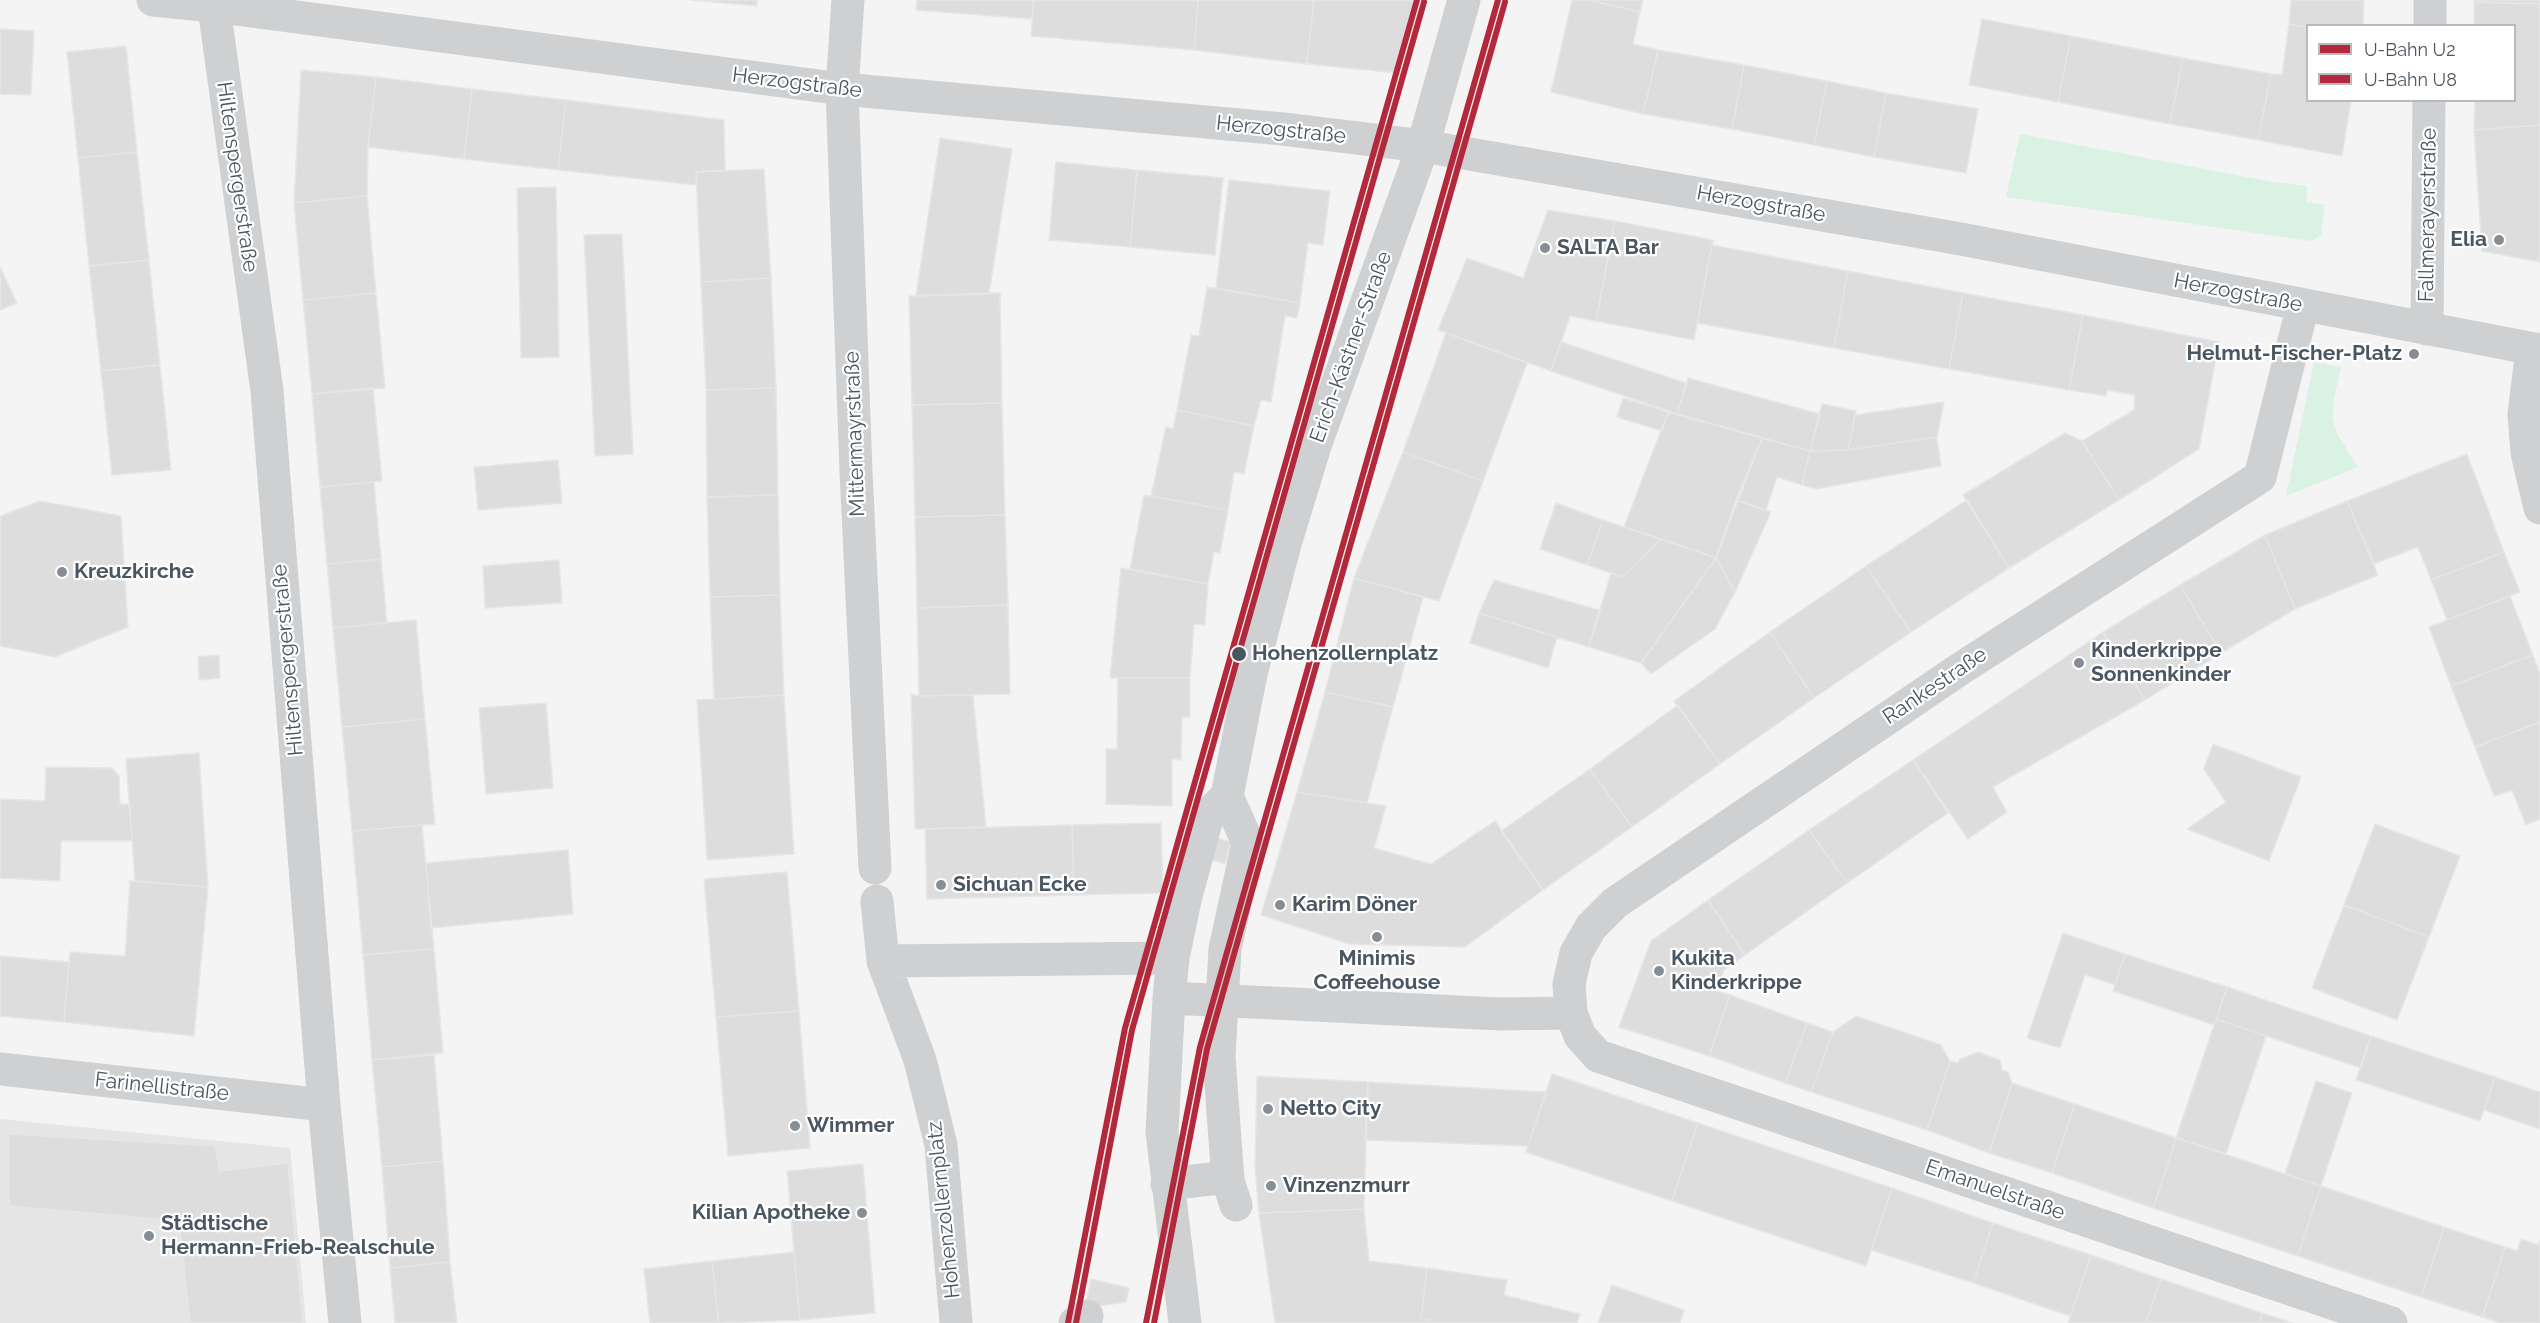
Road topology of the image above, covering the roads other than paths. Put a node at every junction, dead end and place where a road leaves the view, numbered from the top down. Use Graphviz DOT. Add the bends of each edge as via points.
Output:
graph roads {
  1 [pos="153,0"];
  2 [pos="848,0"];
  3 [pos="1464,0"];
  4 [pos="2430,0"];
  5 [pos="213,3"];
  6 [pos="2430,24"];
  7 [pos="842,89"];
  8 [pos="2429,102"];
  9 [pos="1424,146"];
  10 [pos="2303,305"];
  11 [pos="2427,329"];
  12 [pos="2536,350"];
  13 [pos="2540,508"];
  14 [pos="1227,796"];
  15 [pos="875,868"];
  16 [pos="877,901"];
  17 [pos="1173,958"];
  18 [pos="883,961"];
  19 [pos="1169,998"];
  20 [pos="1221,1001"];
  21 [pos="1571,1013"];
  22 [pos="1598,1056"];
  23 [pos="0,1069"];
  24 [pos="324,1106"];
  25 [pos="1167,1184"];
  26 [pos="345,1323"];
  27 [pos="956,1323"];
  28 [pos="1185,1323"];
  29 [pos="2391,1323"];
  1 -- 5 [label="street, Herzogstraße"];
  2 -- 7 [label="street, Mittermayrstraße"];
  3 -- 9 [label="street, Erich-Kästner-Straße"];
  4 -- 6 [label="street"];
  5 -- 7 [label="street, Herzogstraße"];
  5 -- 24 [label="street, Hiltenspergerstraße" via="267,391"];
  7 -- 9 [label="street, Herzogstraße" via="1283,129"];
  7 -- 15 [label="street, Mittermayrstraße"];
  8 -- 11 [label="street, Fallmerayerstraße"];
  9 -- 10 [label="street, Herzogstraße" via="1961,239"];
  9 -- 14 [label="street, Erich-Kästner-Straße" via="1315,446 1281,555 1251,674"];
  10 -- 11 [label="street, Herzogstraße"];
  10 -- 21 [label="street, Rankestraße" via="2260,477 1963,667 1615,903 1591,927 1576,953 1569,984"];
  11 -- 12 [label="street, Herzogstraße"];
  12 -- 13 [label="street" via="2524,414 2527,453"];
  14 -- 17 [label="street" via="1208,815 1198,873"];
  14 -- 20 [label="street" via="1248,843 1225,949"];
  16 -- 18 [label="street, Hohenzollernplatz"];
  17 -- 18 [label="street"];
  17 -- 19 [label="street"];
  18 -- 27 [label="street, Hohenzollernplatz" via="920,1060 941,1145"];
  19 -- 20 [label="street"];
  19 -- 25 [label="street" via="1162,1132"];
  20 -- 21 [label="street" via="1500,1014"];
  20 -- 25 [label="street" via="1219,1057 1229,1193"];
  21 -- 22 [label="street, Rankestraße" via="1580,1036"];
  22 -- 29 [label="street, Emanuelstraße"];
  23 -- 24 [label="street, Farinellistraße"];
  24 -- 26 [label="street, Hiltenspergerstraße"];
  25 -- 28 [label="street"];
}
